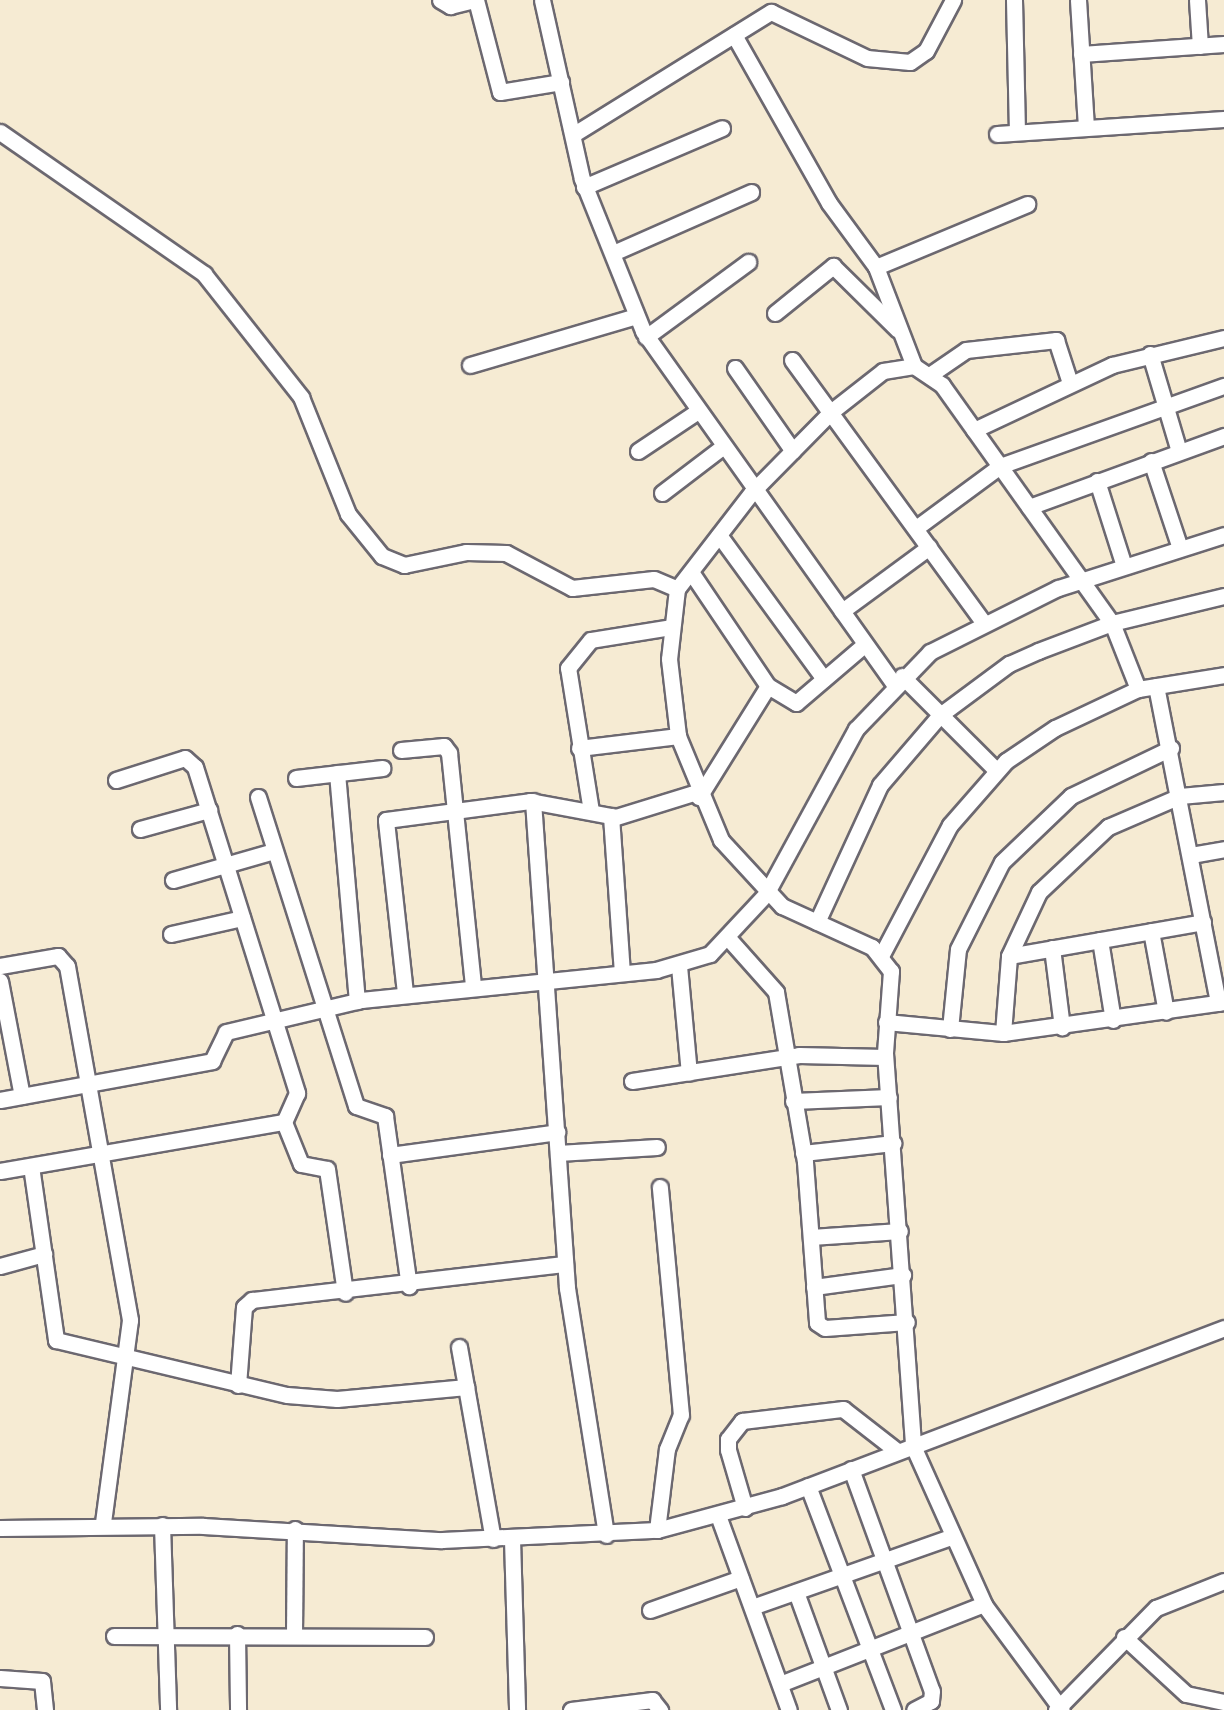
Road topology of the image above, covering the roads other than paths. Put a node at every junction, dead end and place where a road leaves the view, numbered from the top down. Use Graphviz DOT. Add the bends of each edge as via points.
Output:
graph roads {
  1 [pos="440,0"];
  2 [pos="475,0"];
  3 [pos="542,0"];
  4 [pos="953,0"];
  5 [pos="1014,0"];
  6 [pos="1078,0"];
  7 [pos="1197,0"];
  8 [pos="734,35"];
  9 [pos="1224,44"];
  10 [pos="1200,46"];
  11 [pos="1081,54"];
  12 [pos="562,82"];
  13 [pos="1224,119"];
  14 [pos="722,128"];
  15 [pos="1086,128"];
  16 [pos="0,132"];
  17 [pos="1017,132"];
  18 [pos="574,134"];
  19 [pos="997,134"];
  20 [pos="584,186"];
  21 [pos="751,192"];
  22 [pos="1026,204"];
  23 [pos="613,253"];
  24 [pos="748,262"];
  25 [pos="876,267"];
  26 [pos="776,312"];
  27 [pos="636,316"];
  28 [pos="901,332"];
  29 [pos="646,336"];
  30 [pos="1224,339"];
  31 [pos="1150,354"];
  32 [pos="792,360"];
  33 [pos="470,366"];
  34 [pos="914,366"];
  35 [pos="735,368"];
  36 [pos="931,374"];
  37 [pos="1070,383"];
  38 [pos="1224,386"];
  39 [pos="1166,407"];
  40 [pos="698,411"];
  41 [pos="832,411"];
  42 [pos="974,430"];
  43 [pos="1224,436"];
  44 [pos="721,448"];
  45 [pos="638,451"];
  46 [pos="794,451"];
  47 [pos="1179,451"];
  48 [pos="1150,461"];
  49 [pos="1000,466"];
  50 [pos="1097,482"];
  51 [pos="662,492"];
  52 [pos="752,492"];
  53 [pos="1030,507"];
  54 [pos="916,528"];
  55 [pos="1224,535"];
  56 [pos="719,536"];
  57 [pos="929,547"];
  58 [pos="1180,548"];
  59 [pos="1124,566"];
  60 [pos="690,572"];
  61 [pos="1082,580"];
  62 [pos="677,589"];
  63 [pos="1224,596"];
  64 [pos="842,610"];
  65 [pos="983,622"];
  66 [pos="1112,623"];
  67 [pos="672,628"];
  68 [pos="864,644"];
  69 [pos="1224,675"];
  70 [pos="824,679"];
  71 [pos="898,680"];
  72 [pos="768,686"];
  73 [pos="1156,686"];
  74 [pos="1138,690"];
  75 [pos="940,715"];
  76 [pos="678,736"];
  77 [pos="580,748"];
  78 [pos="1171,748"];
  79 [pos="401,750"];
  80 [pos="382,768"];
  81 [pos="996,770"];
  82 [pos="337,772"];
  83 [pos="296,778"];
  84 [pos="116,780"];
  85 [pos="1224,792"];
  86 [pos="698,795"];
  87 [pos="1180,796"];
  88 [pos="258,797"];
  89 [pos="533,801"];
  90 [pos="457,809"];
  91 [pos="209,810"];
  92 [pos="590,811"];
  93 [pos="611,816"];
  94 [pos="140,829"];
  95 [pos="1224,849"];
  96 [pos="274,852"];
  97 [pos="1191,855"];
  98 [pos="225,864"];
  99 [pos="173,880"];
  100 [pos="766,894"];
  101 [pos="242,918"];
  102 [pos="817,922"];
  103 [pos="1204,922"];
  104 [pos="1151,931"];
  105 [pos="172,934"];
  106 [pos="729,940"];
  107 [pos="1100,940"];
  108 [pos="1052,948"];
  109 [pos="882,954"];
  110 [pos="1010,956"];
  111 [pos="0,966"];
  112 [pos="679,966"];
  113 [pos="622,973"];
  114 [pos="547,980"];
  115 [pos="0,981"];
  116 [pos="472,987"];
  117 [pos="405,993"];
  118 [pos="357,1001"];
  119 [pos="1221,1003"];
  120 [pos="322,1009"];
  121 [pos="1166,1012"];
  122 [pos="273,1020"];
  123 [pos="1113,1020"];
  124 [pos="886,1022"];
  125 [pos="1062,1027"];
  126 [pos="950,1029"];
  127 [pos="1003,1033"];
  128 [pos="787,1057"];
  129 [pos="886,1057"];
  130 [pos="689,1073"];
  131 [pos="632,1082"];
  132 [pos="87,1085"];
  133 [pos="22,1096"];
  134 [pos="889,1097"];
  135 [pos="0,1100"];
  136 [pos="793,1102"];
  137 [pos="284,1122"];
  138 [pos="556,1132"];
  139 [pos="893,1143"];
  140 [pos="657,1147"];
  141 [pos="558,1153"];
  142 [pos="802,1153"];
  143 [pos="100,1155"];
  144 [pos="390,1156"];
  145 [pos="32,1166"];
  146 [pos="0,1171"];
  147 [pos="660,1187"];
  148 [pos="900,1231"];
  149 [pos="811,1238"];
  150 [pos="44,1254"];
  151 [pos="566,1264"];
  152 [pos="0,1266"];
  153 [pos="903,1276"];
  154 [pos="409,1286"];
  155 [pos="814,1287"];
  156 [pos="345,1293"];
  157 [pos="907,1322"];
  158 [pos="1224,1328"];
  159 [pos="459,1347"];
  160 [pos="125,1357"];
  161 [pos="238,1385"];
  162 [pos="466,1387"];
  163 [pos="905,1448"];
  164 [pos="851,1469"];
  165 [pos="808,1486"];
  166 [pos="745,1508"];
  167 [pos="719,1518"];
  168 [pos="103,1523"];
  169 [pos="162,1525"];
  170 [pos="0,1528"];
  171 [pos="295,1529"];
  172 [pos="657,1530"];
  173 [pos="606,1534"];
  174 [pos="951,1537"];
  175 [pos="512,1538"];
  176 [pos="493,1539"];
  177 [pos="885,1560"];
  178 [pos="840,1576"];
  179 [pos="741,1578"];
  180 [pos="1224,1582"];
  181 [pos="796,1592"];
  182 [pos="984,1604"];
  183 [pos="752,1607"];
  184 [pos="650,1610"];
  185 [pos="168,1633"];
  186 [pos="238,1634"];
  187 [pos="294,1634"];
  188 [pos="910,1634"];
  189 [pos="114,1636"];
  190 [pos="1124,1637"];
  191 [pos="425,1638"];
  192 [pos="868,1650"];
  193 [pos="822,1668"];
  194 [pos="0,1678"];
  195 [pos="780,1684"];
  196 [pos="1224,1702"];
  197 [pos="599,1708"];
  198 [pos="1059,1709"];
  199 [pos="45,1710"];
  200 [pos="168,1710"];
  201 [pos="238,1710"];
  202 [pos="517,1710"];
  203 [pos="571,1710"];
  204 [pos="660,1710"];
  205 [pos="788,1710"];
  206 [pos="840,1710"];
  207 [pos="893,1710"];
  208 [pos="914,1710"];
  1 -- 2 [label="street" via="450,6"];
  2 -- 12 [label="street" via="500,92"];
  3 -- 12 [label="street"];
  4 -- 8 [label="street" via="914,61 868,58 777,11"];
  5 -- 17 [label="street"];
  6 -- 11 [label="street"];
  7 -- 10 [label="street"];
  8 -- 18 [label="street"];
  8 -- 25 [label="street" via="829,203"];
  9 -- 10 [label="street"];
  10 -- 11 [label="street"];
  11 -- 15 [label="street"];
  12 -- 18 [label="street"];
  13 -- 15 [label="street"];
  14 -- 20 [label="street"];
  15 -- 17 [label="street"];
  16 -- 62 [label="street" via="204,274 300,397 348,514 382,556 404,565 466,552 506,553 572,588 654,579"];
  17 -- 19 [label="street"];
  18 -- 20 [label="street"];
  20 -- 23 [label="street"];
  21 -- 23 [label="street"];
  22 -- 25 [label="street"];
  23 -- 27 [label="street"];
  24 -- 29 [label="street"];
  25 -- 28 [label="street"];
  26 -- 28 [label="street" via="834,266"];
  27 -- 29 [label="street"];
  27 -- 33 [label="street"];
  28 -- 34 [label="street"];
  29 -- 40 [label="street"];
  30 -- 31 [label="street"];
  31 -- 37 [label="street"];
  31 -- 39 [label="street"];
  32 -- 41 [label="street"];
  34 -- 36 [label="street"];
  34 -- 41 [label="street" via="883,371"];
  35 -- 46 [label="street"];
  36 -- 37 [label="street" via="966,350 1056,340"];
  36 -- 42 [label="street"];
  37 -- 42 [label="street"];
  38 -- 39 [label="street"];
  39 -- 47 [label="street"];
  39 -- 49 [label="street"];
  40 -- 44 [label="street"];
  40 -- 45 [label="street"];
  41 -- 46 [label="street"];
  41 -- 54 [label="street"];
  42 -- 49 [label="street"];
  43 -- 47 [label="street"];
  44 -- 51 [label="street"];
  44 -- 52 [label="street"];
  46 -- 52 [label="street"];
  47 -- 48 [label="street"];
  48 -- 50 [label="street"];
  48 -- 58 [label="street"];
  49 -- 53 [label="street"];
  49 -- 54 [label="street"];
  50 -- 53 [label="street"];
  50 -- 59 [label="street"];
  52 -- 56 [label="street"];
  52 -- 64 [label="street"];
  53 -- 61 [label="street"];
  54 -- 57 [label="street"];
  55 -- 58 [label="street"];
  56 -- 60 [label="street"];
  56 -- 70 [label="street"];
  57 -- 64 [label="street"];
  57 -- 65 [label="street"];
  58 -- 59 [label="street"];
  59 -- 61 [label="street"];
  60 -- 62 [label="street"];
  60 -- 72 [label="street"];
  61 -- 65 [label="street"];
  61 -- 66 [label="street"];
  62 -- 67 [label="street"];
  63 -- 66 [label="street"];
  64 -- 68 [label="street"];
  65 -- 71 [label="street" via="953,636"];
  66 -- 74 [label="street"];
  66 -- 75 [label="street" via="1009,664"];
  67 -- 76 [label="street" via="668,659"];
  67 -- 77 [label="street" via="591,640 575,655 566,677"];
  68 -- 70 [label="street"];
  68 -- 71 [label="street"];
  69 -- 73 [label="street"];
  70 -- 72 [label="street" via="792,703"];
  71 -- 75 [label="street"];
  71 -- 100 [label="street" via="830,769"];
  72 -- 86 [label="street"];
  73 -- 74 [label="street"];
  73 -- 78 [label="street"];
  74 -- 81 [label="street" via="1055,728"];
  75 -- 81 [label="street"];
  75 -- 102 [label="street" via="880,785"];
  76 -- 77 [label="street"];
  76 -- 86 [label="street"];
  77 -- 92 [label="street"];
  78 -- 87 [label="street"];
  78 -- 126 [label="street" via="1071,796 1002,862 958,948"];
  79 -- 90 [label="street" via="447,749"];
  80 -- 82 [label="street"];
  81 -- 109 [label="street" via="950,825"];
  82 -- 83 [label="street"];
  82 -- 118 [label="street"];
  84 -- 91 [label="street" via="185,758 196,767"];
  85 -- 87 [label="street"];
  86 -- 93 [label="street"];
  86 -- 100 [label="street" via="721,840"];
  87 -- 97 [label="street"];
  87 -- 110 [label="street" via="1108,826 1076,852 1039,892"];
  88 -- 96 [label="street"];
  89 -- 90 [label="street"];
  89 -- 92 [label="street"];
  89 -- 114 [label="street"];
  90 -- 116 [label="street"];
  90 -- 117 [label="street" via="390,817 384,824"];
  91 -- 94 [label="street"];
  91 -- 98 [label="street"];
  92 -- 93 [label="street"];
  93 -- 113 [label="street"];
  95 -- 97 [label="street"];
  96 -- 98 [label="street"];
  96 -- 120 [label="street"];
  97 -- 103 [label="street"];
  98 -- 99 [label="street"];
  98 -- 101 [label="street"];
  100 -- 102 [label="street"];
  100 -- 106 [label="street"];
  101 -- 105 [label="street"];
  101 -- 122 [label="street"];
  102 -- 109 [label="street"];
  103 -- 104 [label="street"];
  103 -- 119 [label="street"];
  104 -- 107 [label="street"];
  104 -- 121 [label="street"];
  106 -- 112 [label="street"];
  106 -- 128 [label="street" via="776,992"];
  107 -- 108 [label="street"];
  107 -- 123 [label="street"];
  108 -- 110 [label="street"];
  108 -- 125 [label="street"];
  109 -- 124 [label="street" via="892,971"];
  110 -- 127 [label="street"];
  111 -- 132 [label="street" via="58,956 65,961"];
  112 -- 113 [label="street"];
  112 -- 130 [label="street"];
  113 -- 114 [label="street"];
  114 -- 116 [label="street"];
  114 -- 138 [label="street"];
  115 -- 133 [label="street"];
  116 -- 117 [label="street"];
  117 -- 118 [label="street"];
  118 -- 120 [label="street"];
  119 -- 121 [label="street"];
  120 -- 122 [label="street"];
  120 -- 144 [label="street" via="356,1106 383,1112"];
  121 -- 123 [label="street"];
  122 -- 132 [label="street" via="222,1034 212,1061"];
  122 -- 137 [label="street" via="297,1093"];
  123 -- 125 [label="street"];
  124 -- 126 [label="street"];
  124 -- 129 [label="street"];
  125 -- 127 [label="street"];
  126 -- 127 [label="street"];
  128 -- 129 [label="street"];
  128 -- 130 [label="street"];
  128 -- 136 [label="street"];
  129 -- 134 [label="street"];
  130 -- 131 [label="street"];
  132 -- 133 [label="street"];
  132 -- 143 [label="street"];
  133 -- 135 [label="street"];
  134 -- 136 [label="street"];
  134 -- 139 [label="street"];
  136 -- 142 [label="street"];
  137 -- 143 [label="street"];
  137 -- 156 [label="street" via="301,1164 327,1168"];
  138 -- 141 [label="street"];
  138 -- 144 [label="street"];
  139 -- 142 [label="street"];
  139 -- 148 [label="street"];
  140 -- 141 [label="street"];
  141 -- 151 [label="street"];
  142 -- 149 [label="street"];
  143 -- 145 [label="street"];
  143 -- 160 [label="street" via="130,1320"];
  144 -- 154 [label="street"];
  145 -- 146 [label="street"];
  145 -- 150 [label="street"];
  147 -- 172 [label="street" via="681,1414 666,1449"];
  148 -- 149 [label="street"];
  148 -- 153 [label="street"];
  149 -- 155 [label="street"];
  150 -- 152 [label="street"];
  150 -- 160 [label="street" via="53,1338"];
  151 -- 154 [label="street"];
  151 -- 173 [label="street"];
  153 -- 155 [label="street"];
  153 -- 157 [label="street"];
  154 -- 156 [label="street"];
  155 -- 157 [label="street" via="817,1324 824,1328"];
  156 -- 161 [label="street" via="248,1302"];
  157 -- 163 [label="street"];
  158 -- 163 [label="street"];
  159 -- 162 [label="street"];
  160 -- 161 [label="street"];
  160 -- 168 [label="street"];
  161 -- 162 [label="street" via="337,1399"];
  162 -- 176 [label="street"];
  163 -- 164 [label="street"];
  163 -- 166 [label="street" via="842,1409 742,1422 728,1438 728,1450"];
  163 -- 174 [label="street"];
  164 -- 165 [label="street"];
  164 -- 177 [label="street"];
  165 -- 166 [label="street"];
  165 -- 178 [label="street"];
  166 -- 167 [label="street"];
  167 -- 172 [label="street"];
  167 -- 179 [label="street"];
  168 -- 169 [label="street"];
  168 -- 170 [label="street"];
  169 -- 171 [label="street"];
  169 -- 185 [label="street"];
  171 -- 176 [label="street"];
  171 -- 187 [label="street"];
  172 -- 173 [label="street"];
  173 -- 175 [label="street"];
  174 -- 177 [label="street"];
  174 -- 182 [label="street"];
  175 -- 176 [label="street"];
  175 -- 202 [label="street"];
  177 -- 178 [label="street"];
  177 -- 188 [label="street"];
  178 -- 181 [label="street"];
  178 -- 192 [label="street"];
  179 -- 183 [label="street"];
  179 -- 184 [label="street"];
  180 -- 190 [label="street" via="1184,1592"];
  181 -- 183 [label="street"];
  181 -- 193 [label="street"];
  182 -- 188 [label="street"];
  182 -- 198 [label="street"];
  183 -- 195 [label="street"];
  185 -- 186 [label="street"];
  185 -- 189 [label="street"];
  185 -- 200 [label="street"];
  186 -- 187 [label="street"];
  186 -- 201 [label="street"];
  187 -- 191 [label="street"];
  188 -- 192 [label="street"];
  188 -- 208 [label="street" via="932,1691 930,1703"];
  190 -- 196 [label="street" via="1186,1694"];
  190 -- 198 [label="street"];
  192 -- 193 [label="street"];
  192 -- 207 [label="street"];
  193 -- 195 [label="street"];
  193 -- 206 [label="street"];
  194 -- 199 [label="street" via="42,1681"];
  195 -- 205 [label="street"];
  197 -- 203 [label="street"];
  197 -- 204 [label="street" via="652,1700"];
}
